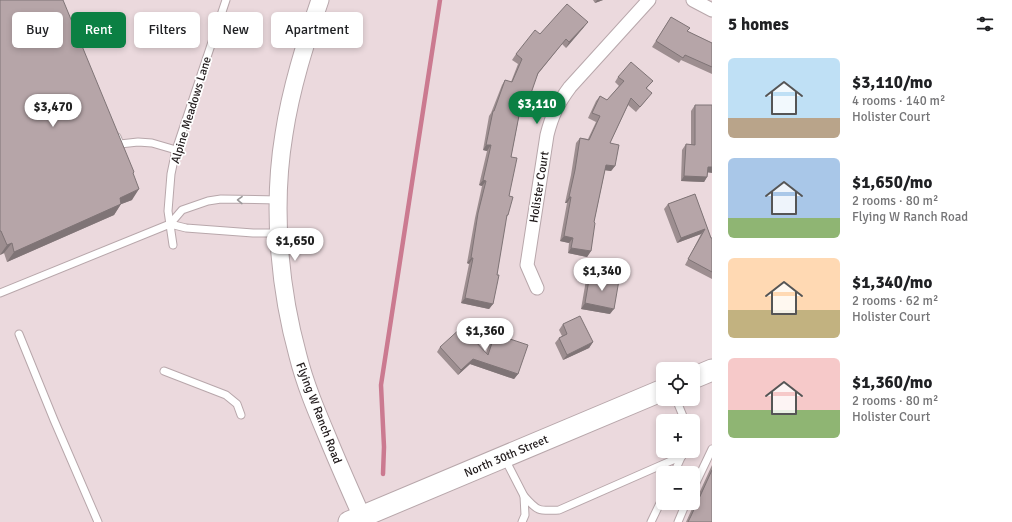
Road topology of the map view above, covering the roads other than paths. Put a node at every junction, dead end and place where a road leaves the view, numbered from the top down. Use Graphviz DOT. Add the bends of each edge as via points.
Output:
graph roads {
  1 [pos="226,0"];
  2 [pos="320,0"];
  3 [pos="649,0"];
  4 [pos="693,0"];
  5 [pos="712,10"];
  6 [pos="114,129"];
  7 [pos="176,150"];
  8 [pos="279,200"];
  9 [pos="170,224"];
  10 [pos="279,233"];
  11 [pos="173,245"];
  12 [pos="537,288"];
  13 [pos="0,293"];
  14 [pos="19,334"];
  15 [pos="712,370"];
  16 [pos="164,371"];
  17 [pos="700,375"];
  18 [pos="656,393"];
  19 [pos="241,415"];
  20 [pos="712,449"];
  21 [pos="504,457"];
  22 [pos="674,458"];
  23 [pos="700,474"];
  24 [pos="524,496"];
  25 [pos="657,510"];
  26 [pos="683,510"];
  27 [pos="356,519"];
  28 [pos="652,520"];
  29 [pos="98,522"];
  30 [pos="522,522"];
  31 [pos="644,522"];
  32 [pos="678,522"];
  1 -- 7 [label="lane, Alpine Meadows Lane"];
  2 -- 8 [label="street, Flying W Ranch Road" via="293,86 284,134"];
  3 -- 12 [label="street, Holister Court" via="570,87 551,118 527,265"];
  4 -- 5 [label="street"];
  6 -- 7 [label="lane" via="120,144 152,143"];
  7 -- 9 [label="lane, Alpine Meadows Lane" via="170,182"];
  8 -- 9 [label="lane, one-way" via="208,201 182,210"];
  8 -- 10 [label="street, Flying W Ranch Road"];
  9 -- 10 [label="lane" via="186,228"];
  9 -- 11 [label="lane, Alpine Meadows Lane"];
  9 -- 13 [label="lane"];
  10 -- 27 [label="street, Flying W Ranch Road" via="286,304 298,356 312,400 347,483"];
  14 -- 29 [label="lane"];
  15 -- 17 [label="main road"];
  16 -- 19 [label="lane" via="226,395 237,404"];
  18 -- 21 [label="main road, North 30th Street"];
  20 -- 23 [label="lane"];
  21 -- 24 [label="lane"];
  21 -- 27 [label="main road, North 30th Street"];
  22 -- 24 [label="lane" via="559,510 541,511"];
  24 -- 30 [label="lane" via="525,515"];
  25 -- 28 [label="lane"];
  26 -- 32 [label="lane"];
  28 -- 31 [label="lane"];
}
